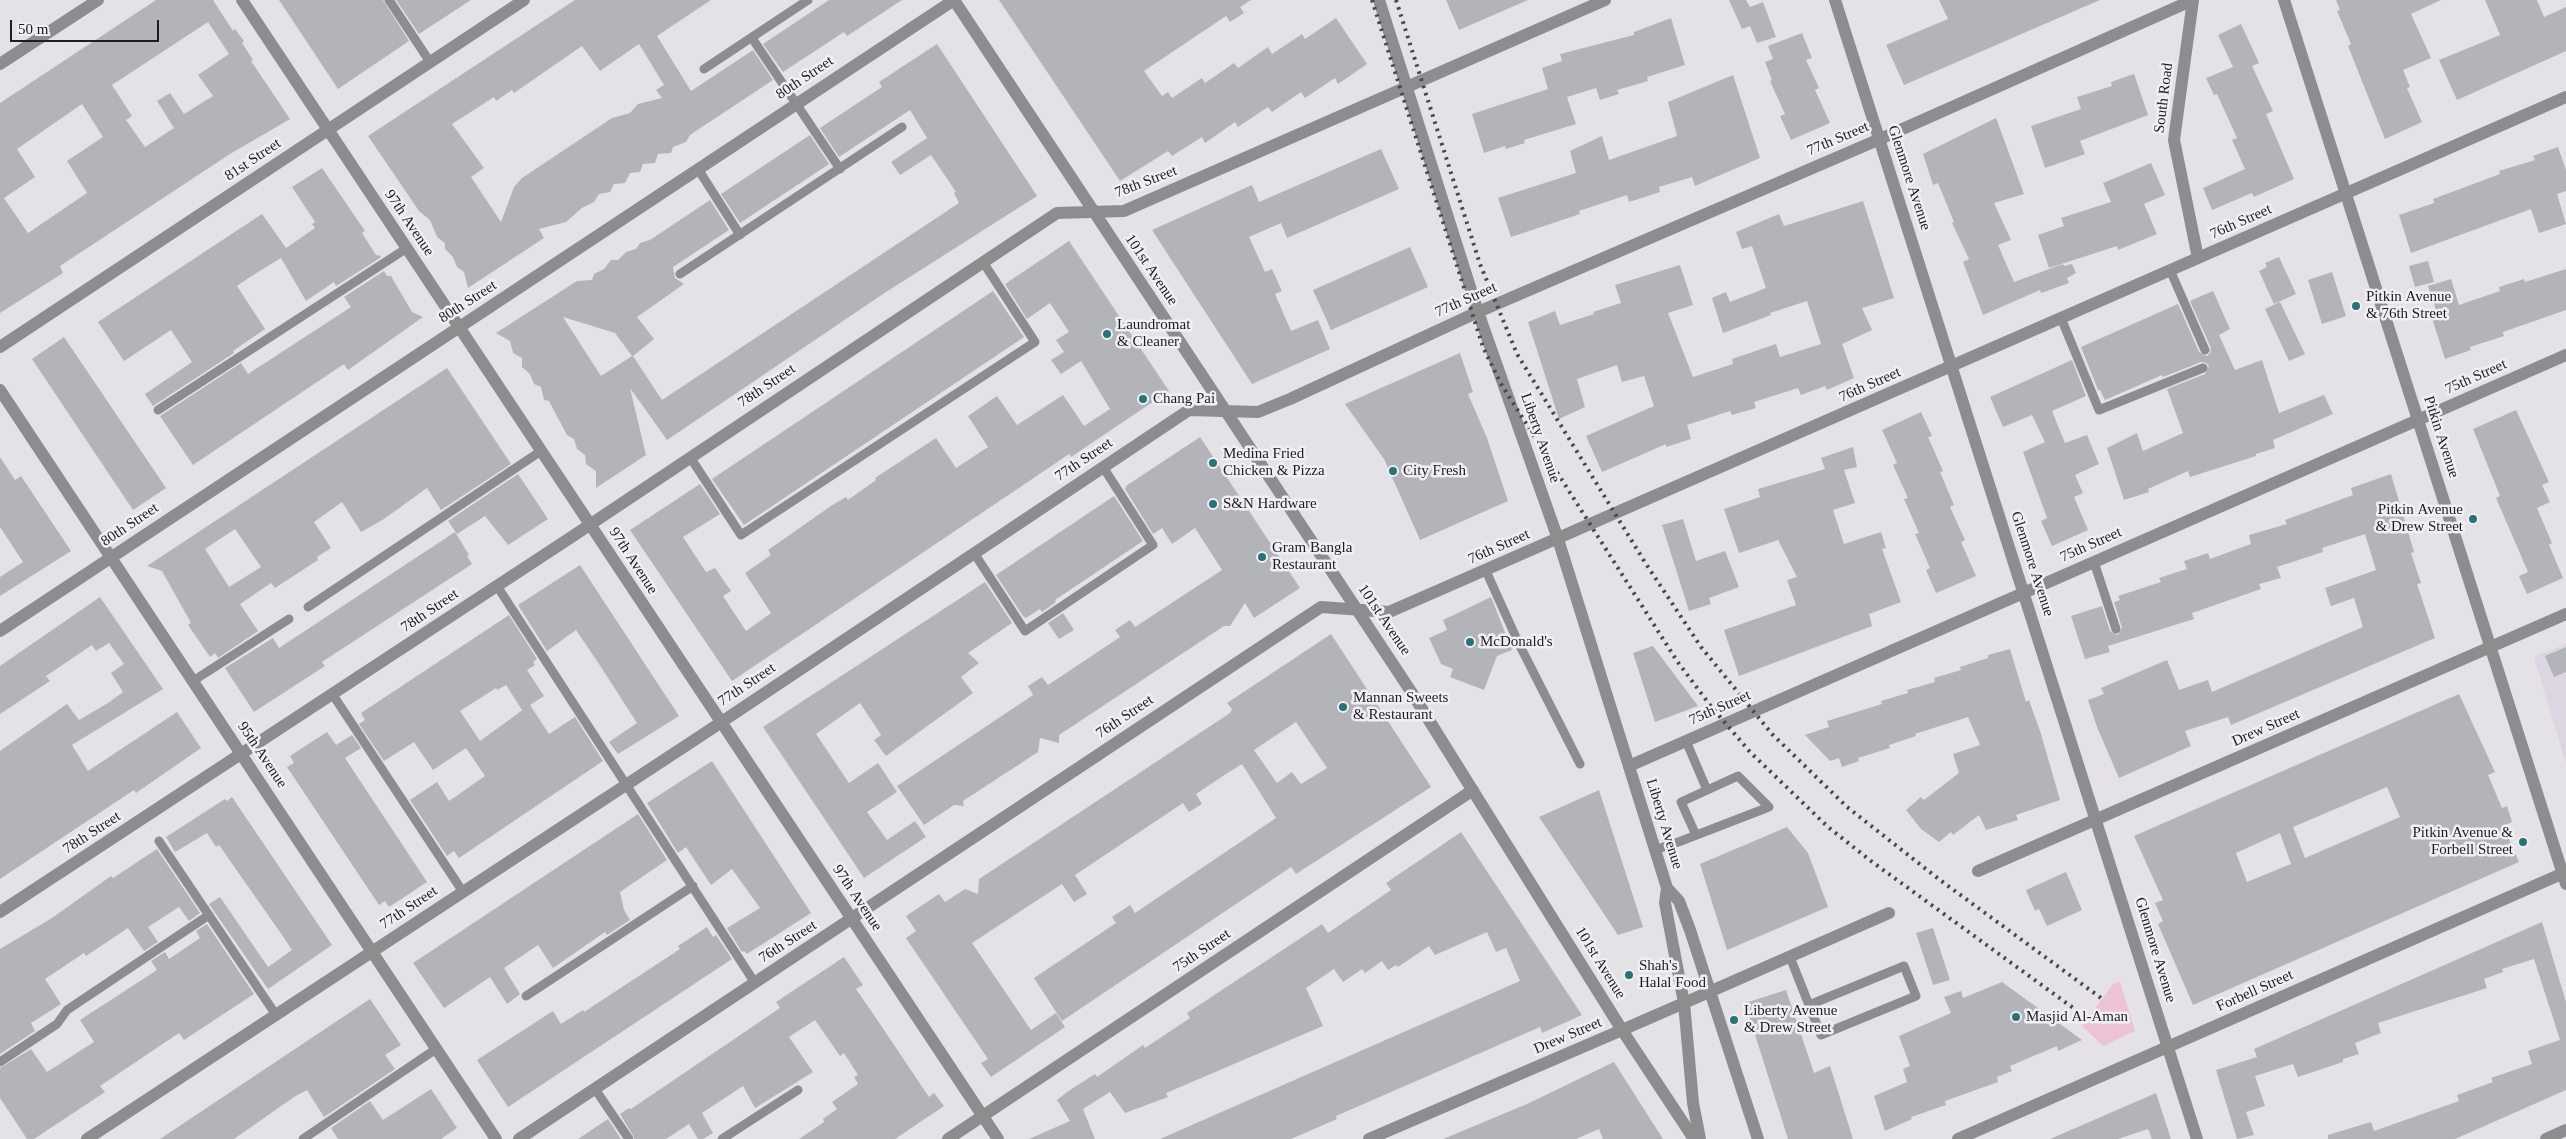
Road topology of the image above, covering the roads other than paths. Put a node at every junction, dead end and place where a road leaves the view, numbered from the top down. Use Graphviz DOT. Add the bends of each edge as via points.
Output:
graph roads {
  1 [pos="98,0"];
  2 [pos="242,0"];
  3 [pos="389,0"];
  4 [pos="524,0"];
  5 [pos="808,0"];
  6 [pos="954,0"];
  7 [pos="1379,0"];
  8 [pos="1605,0"];
  9 [pos="1835,0"];
  10 [pos="2193,0"];
  11 [pos="2284,0"];
  12 [pos="752,38"];
  13 [pos="430,62"];
  14 [pos="0,64"];
  15 [pos="704,69"];
  16 [pos="1406,88"];
  17 [pos="2566,97"];
  18 [pos="797,104"];
  19 [pos="902,127"];
  20 [pos="328,130"];
  21 [pos="1880,139"];
  22 [pos="698,169"];
  23 [pos="840,169"];
  24 [pos="2346,193"];
  25 [pos="1093,212"];
  26 [pos="740,235"];
  27 [pos="407,248"];
  28 [pos="2198,258"];
  29 [pos="983,262"];
  30 [pos="2170,270"];
  31 [pos="680,274"];
  32 [pos="1478,312"];
  33 [pos="2061,318"];
  34 [pos="459,327"];
  35 [pos="0,347"];
  36 [pos="2205,350"];
  37 [pos="2566,355"];
  38 [pos="1952,366"];
  39 [pos="2203,368"];
  40 [pos="0,390"];
  41 [pos="158,410"];
  42 [pos="1224,410"];
  43 [pos="2418,420"];
  44 [pos="541,451"];
  45 [pos="690,457"];
  46 [pos="1102,467"];
  47 [pos="590,525"];
  48 [pos="1558,539"];
  49 [pos="974,553"];
  50 [pos="111,558"];
  51 [pos="2094,562"];
  52 [pos="1486,571"];
  53 [pos="497,586"];
  54 [pos="2024,592"];
  55 [pos="308,607"];
  56 [pos="1357,609"];
  57 [pos="2566,614"];
  58 [pos="289,619"];
  59 [pos="2116,629"];
  60 [pos="0,631"];
  61 [pos="2490,646"];
  62 [pos="193,681"];
  63 [pos="333,695"];
  64 [pos="721,722"];
  65 [pos="1686,741"];
  66 [pos="242,755"];
  67 [pos="1580,764"];
  68 [pos="1629,766"];
  69 [pos="626,784"];
  70 [pos="1473,790"];
  71 [pos="1707,790"];
  72 [pos="2097,819"];
  73 [pos="1696,835"];
  74 [pos="160,841"];
  75 [pos="1655,850"];
  76 [pos="1978,871"];
  77 [pos="2565,877"];
  78 [pos="693,886"];
  79 [pos="1667,888"];
  80 [pos="463,892"];
  81 [pos="0,912"];
  82 [pos="1889,913"];
  83 [pos="209,915"];
  84 [pos="852,919"];
  85 [pos="372,952"];
  86 [pos="1790,957"];
  87 [pos="755,983"];
  88 [pos="1710,991"];
  89 [pos="526,996"];
  90 [pos="1684,1003"];
  91 [pos="1809,1006"];
  92 [pos="276,1015"];
  93 [pos="1622,1030"];
  94 [pos="2169,1046"];
  95 [pos="436,1049"];
  96 [pos="0,1062"];
  97 [pos="596,1089"];
  98 [pos="798,1090"];
  99 [pos="983,1116"];
  100 [pos="2566,1130"];
  101 [pos="87,1139"];
  102 [pos="303,1139"];
  103 [pos="496,1139"];
  104 [pos="519,1139"];
  105 [pos="629,1139"];
  106 [pos="722,1139"];
  107 [pos="948,1139"];
  108 [pos="998,1139"];
  109 [pos="1369,1139"];
  110 [pos="1694,1139"];
  111 [pos="1700,1139"];
  112 [pos="1758,1139"];
  113 [pos="1958,1139"];
  114 [pos="2197,1139"];
  115 [pos="2546,1139"];
  1 -- 14 [label="street"];
  2 -- 20 [label="street, 97th Avenue"];
  3 -- 13 [label="lane"];
  4 -- 13 [label="street, 81st Street"];
  5 -- 12 [label="lane"];
  6 -- 18 [label="street, 80th Street"];
  6 -- 25 [label="street, 101st Avenue"];
  7 -- 16 [label="street, Liberty Avenue"];
  8 -- 16 [label="street, 78th Street"];
  9 -- 21 [label="street, Glenmore Avenue"];
  10 -- 21 [label="street, 77th Street"];
  10 -- 28 [label="street, South Road" via="2174,140"];
  11 -- 24 [label="street, Pitkin Avenue"];
  12 -- 15 [label="lane"];
  12 -- 18 [label="lane"];
  13 -- 20 [label="street, 81st Street"];
  16 -- 25 [label="street, 78th Street" via="1124,211"];
  16 -- 32 [label="street, Liberty Avenue"];
  17 -- 24 [label="street, 76th Street"];
  18 -- 22 [label="street, 80th Street"];
  18 -- 23 [label="lane"];
  19 -- 23 [label="lane"];
  20 -- 27 [label="street, 97th Avenue"];
  20 -- 35 [label="street, 81st Street"];
  21 -- 32 [label="street, 77th Street"];
  21 -- 38 [label="street, Glenmore Avenue"];
  22 -- 26 [label="lane"];
  22 -- 34 [label="street, 80th Street"];
  23 -- 26 [label="lane"];
  24 -- 28 [label="street, 76th Street"];
  24 -- 43 [label="street, Pitkin Avenue"];
  25 -- 29 [label="street, 78th Street" via="1057,213"];
  25 -- 42 [label="street, 101st Avenue"];
  26 -- 31 [label="lane"];
  27 -- 34 [label="street, 97th Avenue"];
  27 -- 41 [label="lane"];
  28 -- 30 [label="street, 76th Street"];
  29 -- 45 [label="street, 78th Street"];
  29 -- 45 [label="lane" via="1035,342 742,534"];
  30 -- 33 [label="street, 76th Street"];
  30 -- 36 [label="lane"];
  32 -- 42 [label="street, 77th Street" via="1258,412"];
  32 -- 48 [label="street, Liberty Avenue"];
  33 -- 38 [label="street, 76th Street"];
  33 -- 39 [label="lane" via="2099,410"];
  34 -- 44 [label="street, 97th Avenue"];
  34 -- 50 [label="street, 80th Street"];
  37 -- 43 [label="street, 75th Street"];
  38 -- 48 [label="street, 76th Street"];
  38 -- 54 [label="street, Glenmore Avenue"];
  40 -- 50 [label="street, 95th Avenue"];
  42 -- 46 [label="street, 77th Street" via="1189,410"];
  42 -- 56 [label="street, 101st Avenue"];
  43 -- 51 [label="street, 75th Street"];
  43 -- 61 [label="street, Pitkin Avenue"];
  44 -- 47 [label="street, 97th Avenue"];
  44 -- 55 [label="lane"];
  45 -- 47 [label="street, 78th Street"];
  46 -- 49 [label="street, 77th Street"];
  46 -- 49 [label="lane" via="1154,545 1025,630"];
  47 -- 53 [label="street, 78th Street"];
  47 -- 64 [label="street, 97th Avenue"];
  48 -- 52 [label="street, 76th Street"];
  48 -- 68 [label="street, Liberty Avenue"];
  49 -- 64 [label="street, 77th Street"];
  50 -- 60 [label="street, 80th Street"];
  50 -- 62 [label="street, 95th Avenue"];
  51 -- 54 [label="street, 75th Street"];
  51 -- 59 [label="lane"];
  52 -- 56 [label="street, 76th Street" via="1389,612"];
  52 -- 67 [label="lane" via="1518,644"];
  53 -- 63 [label="street, 78th Street"];
  53 -- 69 [label="lane"];
  54 -- 65 [label="street, 75th Street"];
  54 -- 72 [label="street, Glenmore Avenue"];
  56 -- 70 [label="street, 101st Avenue"];
  56 -- 84 [label="street, 76th Street" via="1320,606"];
  57 -- 61 [label="street, Drew Street"];
  58 -- 62 [label="lane"];
  61 -- 72 [label="street, Drew Street"];
  61 -- 77 [label="street, Pitkin Avenue"];
  62 -- 66 [label="street, 95th Avenue"];
  63 -- 66 [label="street, 78th Street"];
  63 -- 80 [label="lane"];
  64 -- 69 [label="street, 77th Street"];
  64 -- 84 [label="street, 97th Avenue"];
  65 -- 68 [label="street, 75th Street"];
  65 -- 71 [label="lane"];
  66 -- 81 [label="street, 78th Street"];
  66 -- 85 [label="street, 95th Avenue"];
  68 -- 75 [label="street, Liberty Avenue"];
  69 -- 78 [label="lane"];
  69 -- 80 [label="street, 77th Street"];
  70 -- 93 [label="street, 101st Avenue"];
  70 -- 99 [label="street, 75th Street"];
  71 -- 73 [label="lane" via="1681,802"];
  71 -- 73 [label="lane" via="1738,776 1769,807"];
  72 -- 76 [label="street, Drew Street"];
  72 -- 94 [label="street, Glenmore Avenue"];
  73 -- 75 [label="lane"];
  74 -- 83 [label="lane"];
  75 -- 79 [label="street, Liberty Avenue"];
  77 -- 94 [label="street, Forbell Street"];
  78 -- 87 [label="lane"];
  78 -- 89 [label="lane"];
  79 -- 88 [label="street, Liberty Avenue" via="1679,901"];
  79 -- 90 [label="street, Liberty Avenue" via="1665,903"];
  80 -- 85 [label="street, 77th Street"];
  82 -- 86 [label="street, Drew Street"];
  83 -- 92 [label="lane"];
  83 -- 96 [label="lane" via="67,1010 57,1024"];
  84 -- 87 [label="street, 76th Street"];
  84 -- 99 [label="street, 97th Avenue"];
  85 -- 92 [label="street, 77th Street"];
  85 -- 95 [label="street, 95th Avenue"];
  86 -- 88 [label="street, Drew Street"];
  86 -- 91 [label="lane"];
  87 -- 97 [label="street, 76th Street"];
  88 -- 90 [label="street, Drew Street"];
  88 -- 112 [label="street, Liberty Avenue"];
  90 -- 93 [label="street, Drew Street"];
  90 -- 111 [label="street, Liberty Avenue" via="1693,1103"];
  91 -- 91 [label="lane" via="1821,1035 1916,996 1904,966"];
  92 -- 101 [label="street, 77th Street"];
  93 -- 109 [label="street, Drew Street"];
  93 -- 110 [label="street, 101st Avenue"];
  94 -- 113 [label="street, Forbell Street"];
  94 -- 114 [label="street, Glenmore Avenue"];
  95 -- 102 [label="lane"];
  95 -- 103 [label="street, 95th Avenue"];
  97 -- 104 [label="street, 76th Street"];
  97 -- 105 [label="lane"];
  98 -- 106 [label="lane"];
  99 -- 107 [label="street, 75th Street"];
  99 -- 108 [label="street, 97th Avenue"];
  100 -- 115 [label="street"];
}
